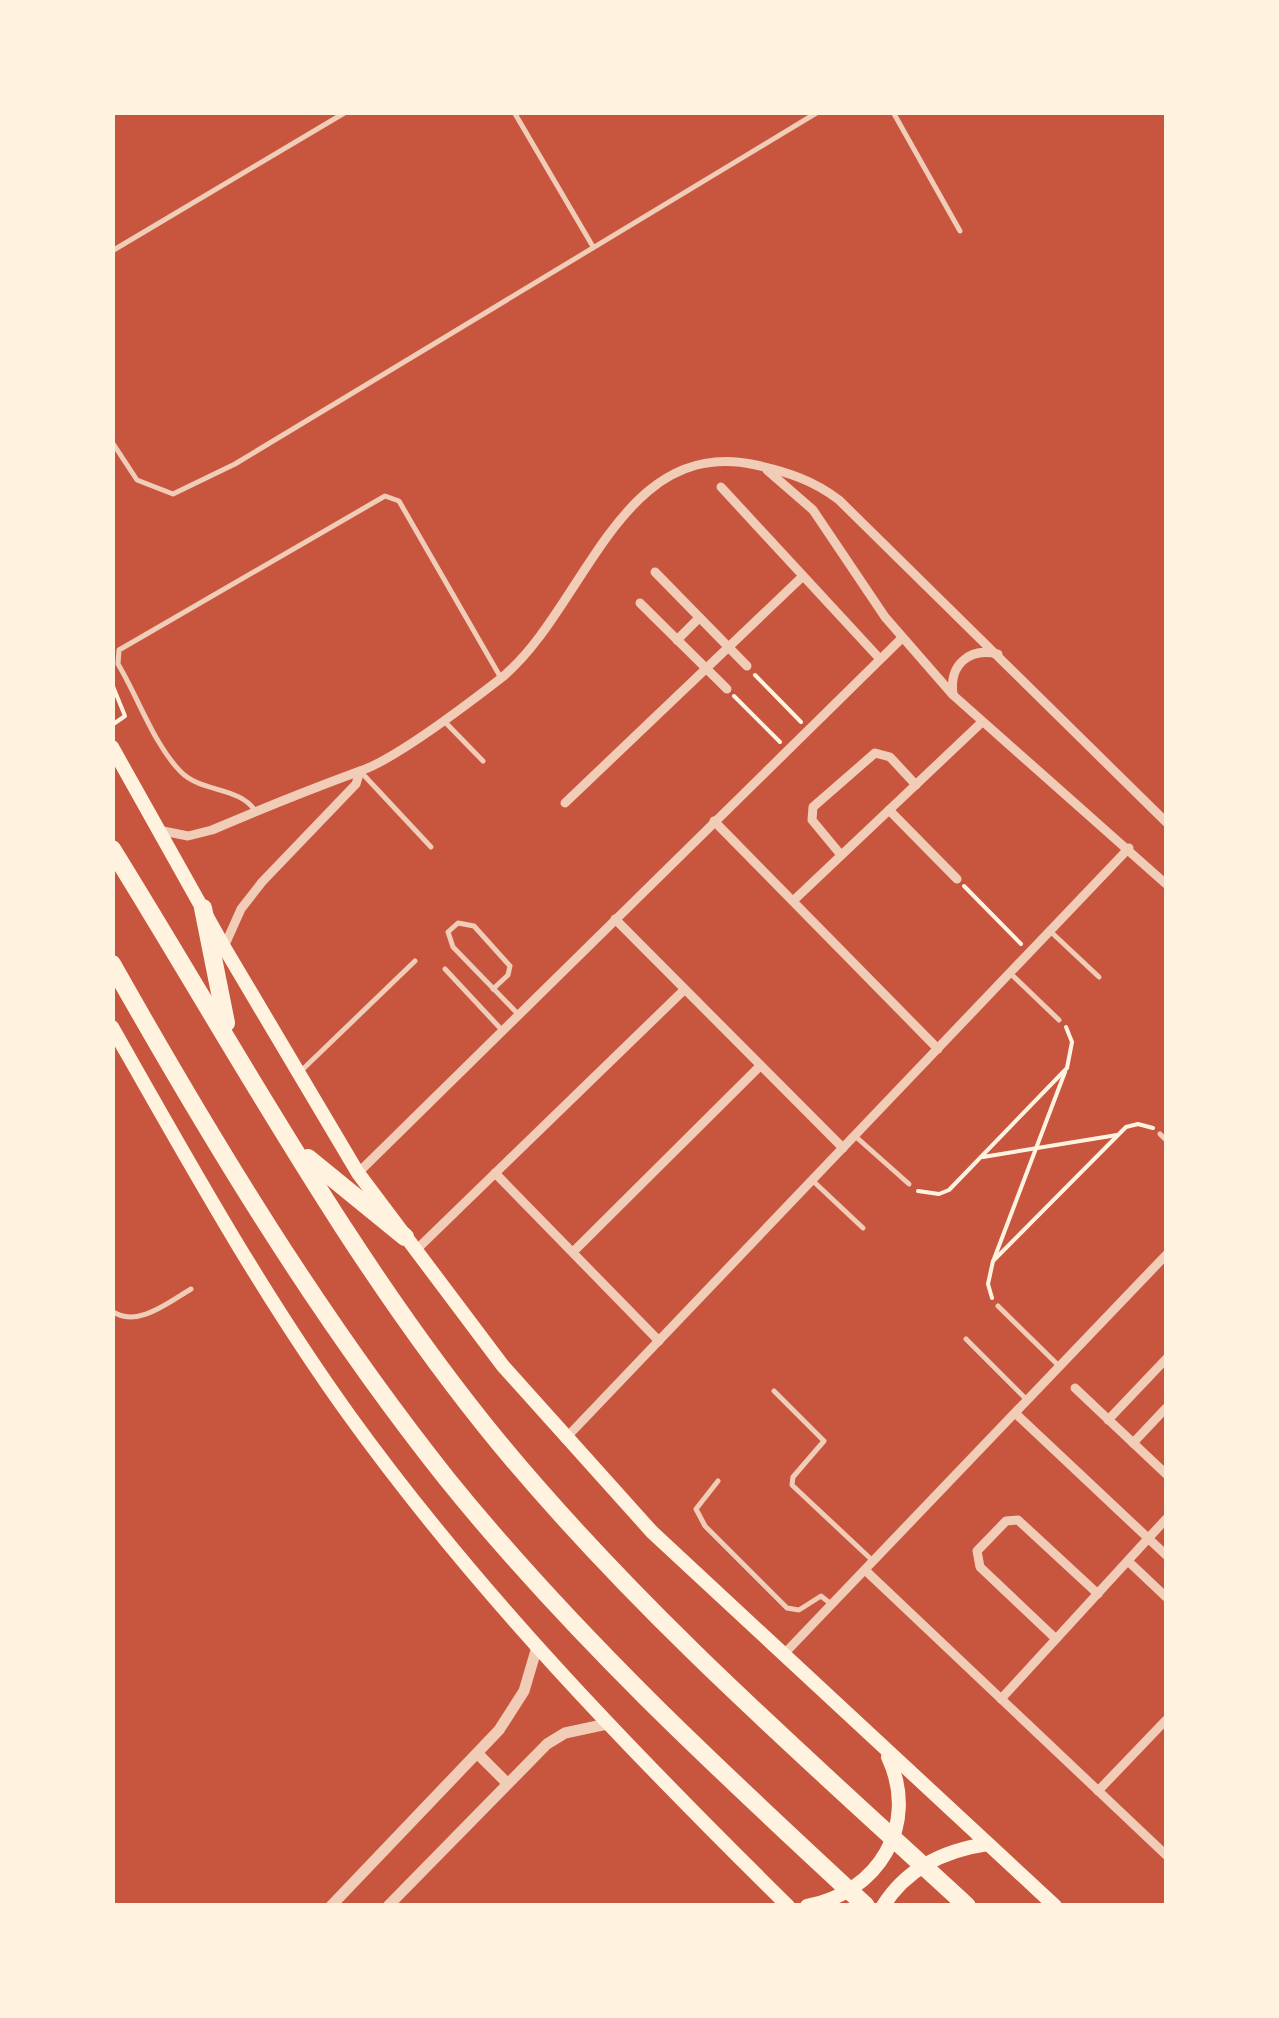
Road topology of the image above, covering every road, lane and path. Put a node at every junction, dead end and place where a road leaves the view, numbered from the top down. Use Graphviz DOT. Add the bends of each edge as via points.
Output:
graph roads {
  1 [pos="346,112"];
  2 [pos="514,112"];
  3 [pos="818,112"];
  4 [pos="893,112"];
  5 [pos="960,230"];
  6 [pos="592,246"];
  7 [pos="112,250"];
  8 [pos="112,442"];
  9 [pos="756,464"];
  10 [pos="721,487"];
  11 [pos="655,572"];
  12 [pos="803,576"];
  13 [pos="640,603"];
  14 [pos="699,618"];
  15 [pos="902,638"];
  16 [pos="677,640"];
  17 [pos="728,647"];
  18 [pos="1000,655"];
  19 [pos="880,659"];
  20 [pos="747,666"];
  21 [pos="706,668"];
  22 [pos="501,678"];
  23 [pos="112,684"];
  24 [pos="727,689"];
  25 [pos="953,695"];
  26 [pos="443,720"];
  27 [pos="981,723"];
  28 [pos="112,725"];
  29 [pos="808,729"];
  30 [pos="112,748"];
  31 [pos="787,749"];
  32 [pos="483,761"];
  33 [pos="360,771"];
  34 [pos="916,785"];
  35 [pos="566,802"];
  36 [pos="889,810"];
  37 [pos="256,812"];
  38 [pos="714,822"];
  39 [pos="1166,822"];
  40 [pos="158,830"];
  41 [pos="430,847"];
  42 [pos="112,848"];
  43 [pos="1129,848"];
  44 [pos="841,856"];
  45 [pos="958,879"];
  46 [pos="1166,884"];
  47 [pos="793,901"];
  48 [pos="203,908"];
  49 [pos="615,919"];
  50 [pos="1050,931"];
  51 [pos="224,947"];
  52 [pos="1030,953"];
  53 [pos="416,962"];
  54 [pos="112,964"];
  55 [pos="445,969"];
  56 [pos="1010,973"];
  57 [pos="1099,977"];
  58 [pos="493,989"];
  59 [pos="684,990"];
  60 [pos="518,1014"];
  61 [pos="1059,1020"];
  62 [pos="112,1027"];
  63 [pos="502,1030"];
  64 [pos="229,1038"];
  65 [pos="938,1048"];
  66 [pos="760,1066"];
  67 [pos="1067,1068"];
  68 [pos="298,1074"];
  69 [pos="1160,1134"];
  70 [pos="1117,1135"];
  71 [pos="855,1136"];
  72 [pos="1166,1140"];
  73 [pos="293,1146"];
  74 [pos="842,1148"];
  75 [pos="1036,1148"];
  76 [pos="980,1158"];
  77 [pos="358,1173"];
  78 [pos="495,1173"];
  79 [pos="812,1180"];
  80 [pos="909,1184"];
  81 [pos="863,1228"];
  82 [pos="410,1244"];
  83 [pos="572,1252"];
  84 [pos="1166,1255"];
  85 [pos="993,1261"];
  86 [pos="191,1289"];
  87 [pos="998,1306"];
  88 [pos="112,1311"];
  89 [pos="966,1339"];
  90 [pos="659,1341"];
  91 [pos="1166,1359"];
  92 [pos="1059,1366"];
  93 [pos="1075,1388"];
  94 [pos="774,1391"];
  95 [pos="1027,1400"];
  96 [pos="1166,1408"];
  97 [pos="1014,1413"];
  98 [pos="1108,1420"];
  99 [pos="565,1440"];
  100 [pos="1133,1443"];
  101 [pos="1166,1474"];
  102 [pos="718,1482"];
  103 [pos="1166,1519"];
  104 [pos="1149,1538"];
  105 [pos="1166,1554"];
  106 [pos="1128,1560"];
  107 [pos="873,1561"];
  108 [pos="865,1570"];
  109 [pos="1098,1594"];
  110 [pos="1166,1596"];
  111 [pos="831,1604"];
  112 [pos="1056,1639"];
  113 [pos="536,1647"];
  114 [pos="784,1654"];
  115 [pos="1001,1699"];
  116 [pos="1166,1720"];
  117 [pos="607,1724"];
  118 [pos="1155,1732"];
  119 [pos="1166,1742"];
  120 [pos="478,1754"];
  121 [pos="886,1754"];
  122 [pos="507,1783"];
  123 [pos="1098,1791"];
  124 [pos="988,1844"];
  125 [pos="1166,1855"];
  126 [pos="331,1906"];
  127 [pos="388,1906"];
  128 [pos="788,1906"];
  129 [pos="796,1906"];
  130 [pos="807,1906"];
  131 [pos="866,1906"];
  132 [pos="883,1906"];
  133 [pos="967,1906"];
  134 [pos="1055,1906"];
  1 -- 7 [label="lane"];
  2 -- 6 [label="lane"];
  3 -- 6 [label="lane"];
  4 -- 5 [label="lane"];
  6 -- 8 [label="lane" via="235,464 173,494 137,480"];
  9 -- 15 [label="street" via="813,510"];
  9 -- 18 [label="street" via="800,476 839,500"];
  9 -- 22 [label="street" via="712,460 647,491 620,518 528,652"];
  10 -- 12 [label="street"];
  11 -- 14 [label="street"];
  12 -- 17 [label="street"];
  12 -- 19 [label="street"];
  13 -- 16 [label="street"];
  14 -- 16 [label="street"];
  14 -- 17 [label="street"];
  15 -- 19 [label="street"];
  15 -- 25 [label="street"];
  16 -- 21 [label="street"];
  17 -- 20 [label="street"];
  17 -- 21 [label="street"];
  18 -- 25 [label="street" via="981,652 963,660 952,676"];
  18 -- 39 [label="street"];
  19 -- 29 [label="street"];
  20 -- 29 [label="path"];
  21 -- 24 [label="street"];
  21 -- 35 [label="street"];
  22 -- 26 [label="street"];
  22 -- 37 [label="lane" via="400,500 381,498 117,654 176,767 197,783 247,800"];
  23 -- 28 [label="path" via="125,716"];
  24 -- 31 [label="path"];
  25 -- 27 [label="street"];
  26 -- 32 [label="lane"];
  26 -- 33 [label="street"];
  27 -- 34 [label="street"];
  27 -- 43 [label="street"];
  29 -- 31 [label="street"];
  30 -- 40 [label="main road"];
  31 -- 38 [label="street"];
  33 -- 37 [label="street"];
  33 -- 41 [label="lane"];
  33 -- 51 [label="street" via="356,784 254,892"];
  34 -- 36 [label="street"];
  34 -- 44 [label="street" via="890,756 875,753 813,807 812,820"];
  36 -- 44 [label="street"];
  36 -- 45 [label="street"];
  37 -- 40 [label="street" via="200,834"];
  38 -- 47 [label="street"];
  38 -- 49 [label="street"];
  40 -- 48 [label="main road"];
  42 -- 64 [label="highway"];
  43 -- 46 [label="street"];
  43 -- 50 [label="street"];
  44 -- 47 [label="street"];
  45 -- 52 [label="path"];
  47 -- 65 [label="street"];
  48 -- 51 [label="main road"];
  48 -- 64 [label="highway"];
  49 -- 59 [label="street"];
  49 -- 60 [label="street"];
  50 -- 52 [label="street"];
  50 -- 57 [label="lane"];
  51 -- 68 [label="main road"];
  52 -- 56 [label="street"];
  53 -- 68 [label="lane"];
  54 -- 131 [label="highway" via="234,1177 372,1381 494,1534 614,1667"];
  55 -- 63 [label="lane"];
  56 -- 61 [label="lane"];
  56 -- 65 [label="street"];
  58 -- 58 [label="lane" via="450,942 448,932 458,922 474,926 510,966"];
  58 -- 60 [label="lane"];
  59 -- 66 [label="street"];
  59 -- 78 [label="street"];
  60 -- 63 [label="street"];
  61 -- 67 [label="path" via="1072,1042"];
  62 -- 113 [label="main road" via="289,1329 413,1500"];
  63 -- 77 [label="street"];
  64 -- 73 [label="highway"];
  65 -- 71 [label="street"];
  66 -- 74 [label="street"];
  66 -- 83 [label="street"];
  67 -- 75 [label="path"];
  67 -- 76 [label="path"];
  68 -- 77 [label="main road"];
  69 -- 70 [label="path" via="1138,1124"];
  69 -- 72 [label="lane"];
  70 -- 75 [label="path"];
  70 -- 85 [label="path"];
  71 -- 74 [label="street"];
  71 -- 80 [label="lane"];
  73 -- 82 [label="highway"];
  73 -- 133 [label="highway" via="426,1348 575,1532 656,1617"];
  74 -- 79 [label="street"];
  75 -- 76 [label="path"];
  75 -- 85 [label="path"];
  76 -- 80 [label="path" via="938,1194"];
  77 -- 82 [label="main road"];
  78 -- 82 [label="street"];
  78 -- 83 [label="street"];
  79 -- 81 [label="lane"];
  79 -- 90 [label="street"];
  82 -- 99 [label="main road"];
  83 -- 90 [label="street"];
  84 -- 92 [label="street"];
  85 -- 87 [label="path" via="988,1284"];
  86 -- 88 [label="lane" via="142,1316"];
  87 -- 92 [label="lane"];
  89 -- 95 [label="lane"];
  90 -- 99 [label="street"];
  91 -- 98 [label="street"];
  92 -- 95 [label="street"];
  93 -- 98 [label="street"];
  94 -- 107 [label="lane" via="824,1441 792,1485"];
  95 -- 97 [label="street"];
  96 -- 100 [label="street"];
  97 -- 104 [label="street"];
  97 -- 107 [label="street"];
  98 -- 100 [label="street"];
  99 -- 114 [label="main road"];
  100 -- 101 [label="street"];
  102 -- 111 [label="lane" via="696,1509 705,1526 786,1608 799,1610 821,1596"];
  103 -- 104 [label="street"];
  104 -- 105 [label="street"];
  104 -- 106 [label="street"];
  106 -- 109 [label="street"];
  106 -- 110 [label="street"];
  107 -- 108 [label="street"];
  108 -- 111 [label="street"];
  108 -- 115 [label="street"];
  109 -- 112 [label="street"];
  109 -- 112 [label="street" via="1018,1520 1006,1521 977,1551 980,1568"];
  111 -- 114 [label="street"];
  112 -- 115 [label="street"];
  113 -- 117 [label="main road"];
  113 -- 120 [label="street" via="513,1712"];
  114 -- 121 [label="main road"];
  115 -- 123 [label="street"];
  116 -- 118 [label="street"];
  117 -- 122 [label="street" via="547,1744"];
  117 -- 128 [label="main road"];
  118 -- 119 [label="street"];
  118 -- 123 [label="street"];
  120 -- 122 [label="street"];
  120 -- 126 [label="street"];
  121 -- 124 [label="main road"];
  121 -- 130 [label="main road" via="898,1788 892,1844 858,1886"];
  122 -- 127 [label="street"];
  123 -- 125 [label="street"];
  124 -- 132 [label="main road" via="932,1860"];
  124 -- 134 [label="main road"];
  128 -- 129 [label="main road"];
}
